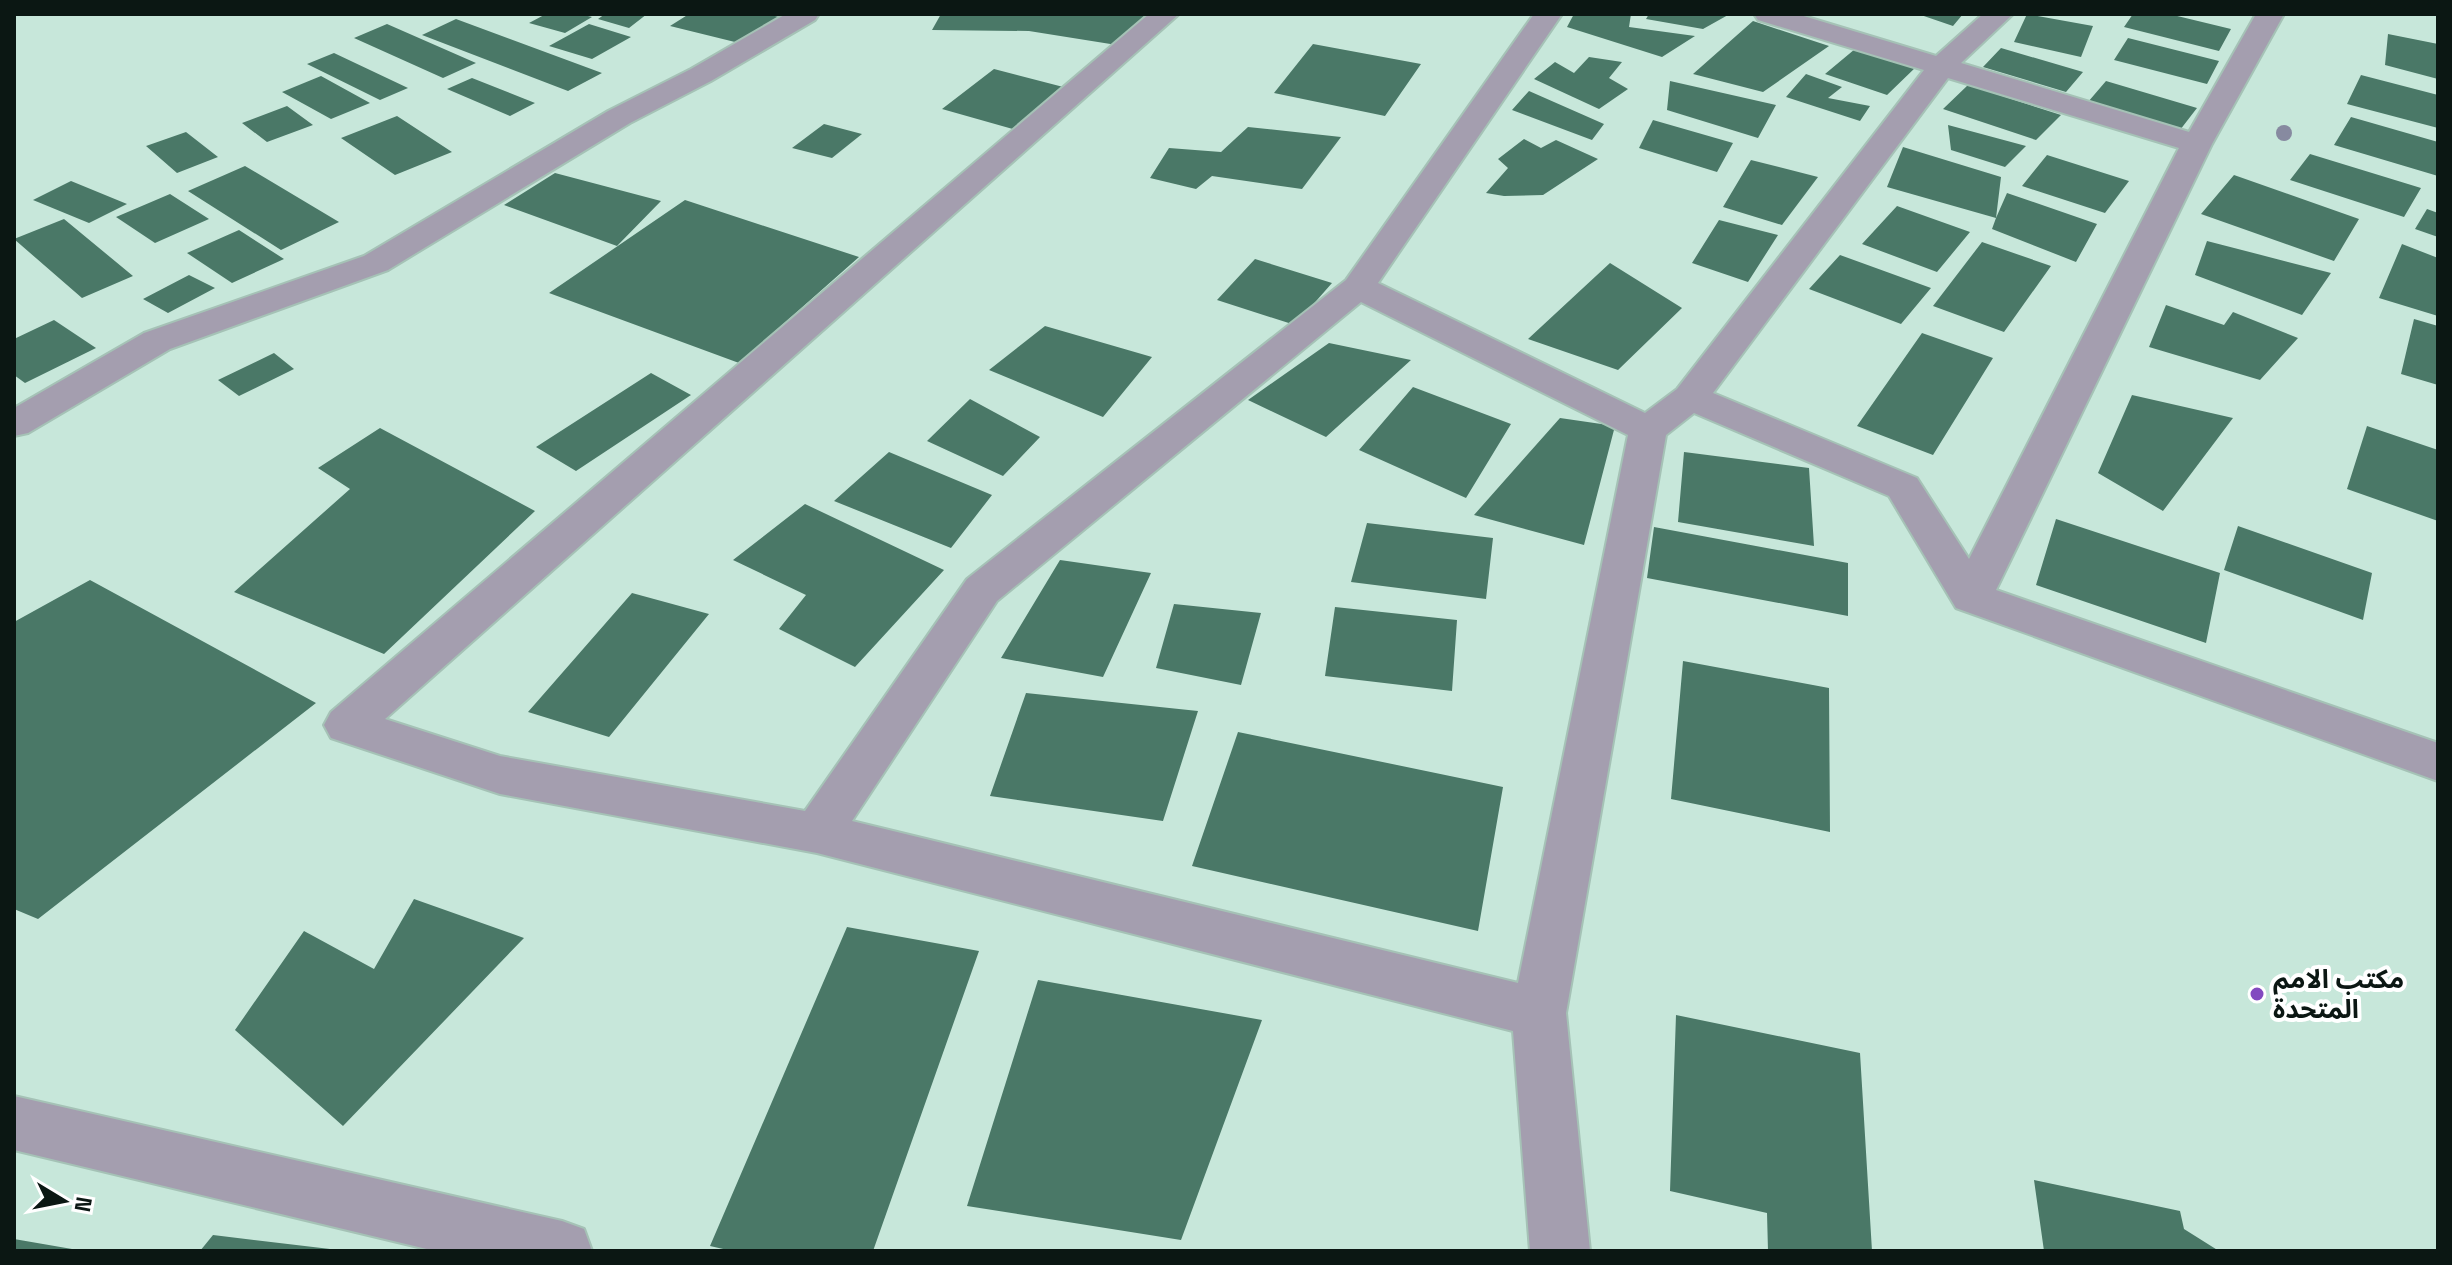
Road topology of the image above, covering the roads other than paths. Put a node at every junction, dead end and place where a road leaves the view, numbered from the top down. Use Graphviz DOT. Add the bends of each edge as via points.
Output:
graph roads {
  1 [pos="805,14"];
  2 [pos="1165,14"];
  3 [pos="1548,14"];
  4 [pos="1768,14"];
  5 [pos="1999,14"];
  6 [pos="2270,14"];
  7 [pos="1942,66"];
  8 [pos="2197,144"];
  9 [pos="1358,287"];
  10 [pos="1690,397"];
  11 [pos="14,424"];
  12 [pos="1648,430"];
  13 [pos="1971,597"];
  14 [pos="2438,762"];
  15 [pos="817,833"];
  16 [pos="1539,1013"];
  17 [pos="14,1123"];
  18 [pos="562,1251"];
  19 [pos="1560,1251"];
  1 -- 11 [label="street" via="619,117 376,263 157,341"];
  2 -- 15 [label="street" via="347,725 500,775"];
  3 -- 9 [label="street"];
  4 -- 7 [label="street"];
  5 -- 7 [label="street"];
  6 -- 8 [label="street"];
  7 -- 8 [label="street"];
  7 -- 10 [label="street"];
  8 -- 13 [label="street"];
  9 -- 12 [label="street"];
  9 -- 15 [label="street" via="982,590"];
  10 -- 12 [label="street"];
  10 -- 13 [label="street" via="1903,487"];
  12 -- 16 [label="street"];
  13 -- 14 [label="street"];
  15 -- 16 [label="street"];
  16 -- 19 [label="street"];
  17 -- 18 [label="street"];
}
